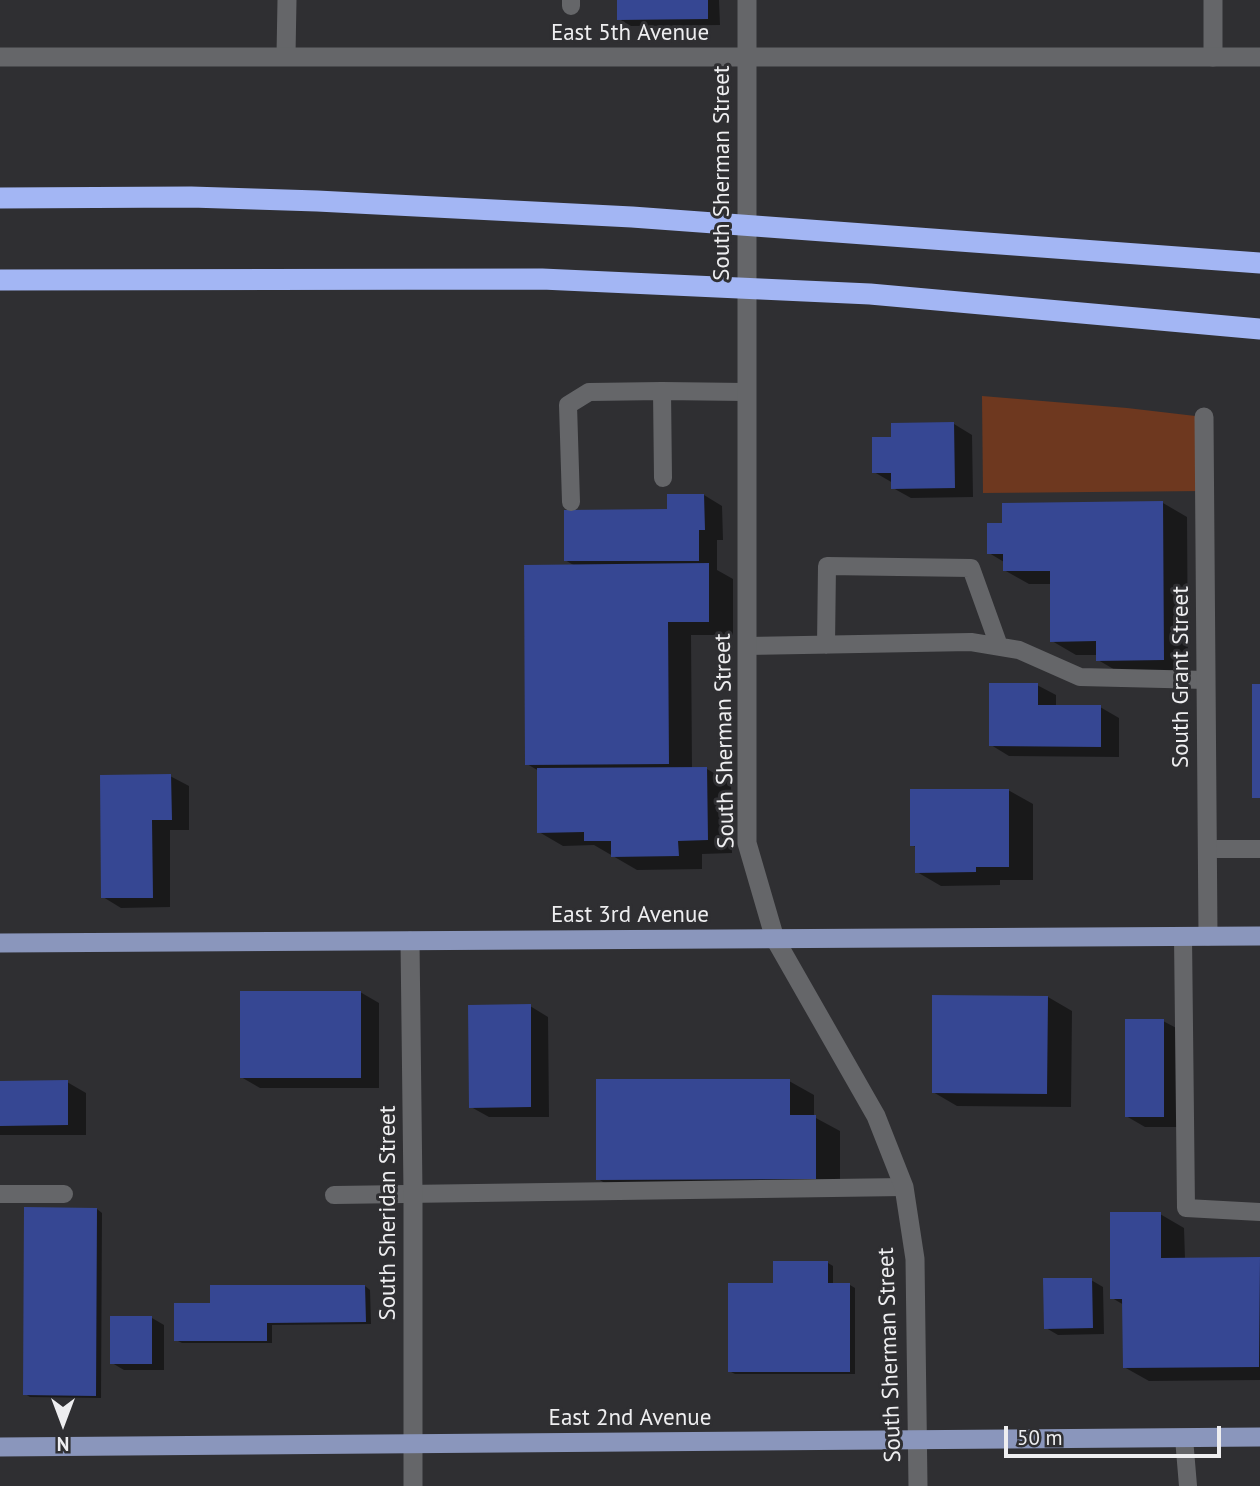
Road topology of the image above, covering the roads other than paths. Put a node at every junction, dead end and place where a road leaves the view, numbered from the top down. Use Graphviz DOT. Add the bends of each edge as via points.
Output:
graph roads {
  1 [pos="286,0"];
  2 [pos="747,0"];
  3 [pos="1213,0"];
  4 [pos="286,55"];
  5 [pos="0,57"];
  6 [pos="1213,57"];
  7 [pos="1260,57"];
  8 [pos="747,58"];
  9 [pos="0,198"];
  10 [pos="1260,264"];
  11 [pos="0,280"];
  12 [pos="1115,316"];
  13 [pos="1260,329"];
  14 [pos="1260,337"];
  15 [pos="662,391"];
  16 [pos="746,392"];
  17 [pos="1204,417"];
  18 [pos="663,478"];
  19 [pos="570,502"];
  20 [pos="826,645"];
  21 [pos="747,646"];
  22 [pos="999,646"];
  23 [pos="1206,680"];
  24 [pos="1207,849"];
  25 [pos="1260,849"];
  26 [pos="1183,936"];
  27 [pos="1208,936"];
  28 [pos="1260,936"];
  29 [pos="775,939"];
  30 [pos="410,941"];
  31 [pos="0,943"];
  32 [pos="904,1187"];
  33 [pos="413,1193"];
  34 [pos="0,1194"];
  35 [pos="64,1194"];
  36 [pos="334,1195"];
  37 [pos="1260,1212"];
  38 [pos="1260,1437"];
  39 [pos="1184,1438"];
  40 [pos="918,1441"];
  41 [pos="413,1444"];
  42 [pos="0,1447"];
  43 [pos="413,1486"];
  44 [pos="918,1486"];
  45 [pos="1188,1486"];
  1 -- 4 [label="street"];
  2 -- 8 [label="street, South Sherman Street"];
  3 -- 6 [label="street"];
  4 -- 5 [label="street, East 5th Avenue"];
  4 -- 8 [label="street, East 5th Avenue"];
  6 -- 7 [label="street, East 5th Avenue"];
  6 -- 8 [label="street, East 5th Avenue"];
  8 -- 16 [label="street, South Sherman Street"];
  9 -- 10 [label="highway" via="191,197 646,218"];
  11 -- 12 [label="highway" via="542,279 870,295"];
  12 -- 13 [label="highway"];
  12 -- 14 [label="highway"];
  15 -- 16 [label="lane"];
  15 -- 18 [label="lane"];
  15 -- 19 [label="lane" via="589,392 568,405"];
  16 -- 21 [label="street, South Sherman Street"];
  17 -- 23 [label="street, South Grant Street"];
  20 -- 21 [label="lane"];
  20 -- 22 [label="lane" via="971,642"];
  20 -- 22 [label="lane" via="827,566 971,568"];
  21 -- 29 [label="street, South Sherman Street" via="747,843"];
  22 -- 23 [label="lane" via="1080,677"];
  23 -- 24 [label="street, South Grant Street"];
  24 -- 25 [label="lane"];
  24 -- 27 [label="street, South Grant Street"];
  26 -- 27 [label="main road, East 3rd Avenue"];
  26 -- 29 [label="main road, East 3rd Avenue"];
  26 -- 37 [label="lane" via="1186,1208"];
  27 -- 28 [label="main road, East 3rd Avenue"];
  29 -- 30 [label="main road, East 3rd Avenue"];
  29 -- 32 [label="street, South Sherman Street" via="876,1116"];
  30 -- 31 [label="main road, East 3rd Avenue"];
  30 -- 33 [label="street, South Sheridan Street"];
  32 -- 33 [label="lane"];
  32 -- 40 [label="street, South Sherman Street" via="915,1259"];
  33 -- 36 [label="lane"];
  33 -- 41 [label="street, South Sheridan Street"];
  34 -- 35 [label="lane"];
  38 -- 39 [label="main road, East 2nd Avenue"];
  39 -- 40 [label="main road, East 2nd Avenue"];
  39 -- 45 [label="lane"];
  40 -- 41 [label="main road, East 2nd Avenue"];
  40 -- 44 [label="street, South Sherman Street"];
  41 -- 42 [label="main road, East 2nd Avenue"];
  41 -- 43 [label="street, South Sheridan Street"];
}
